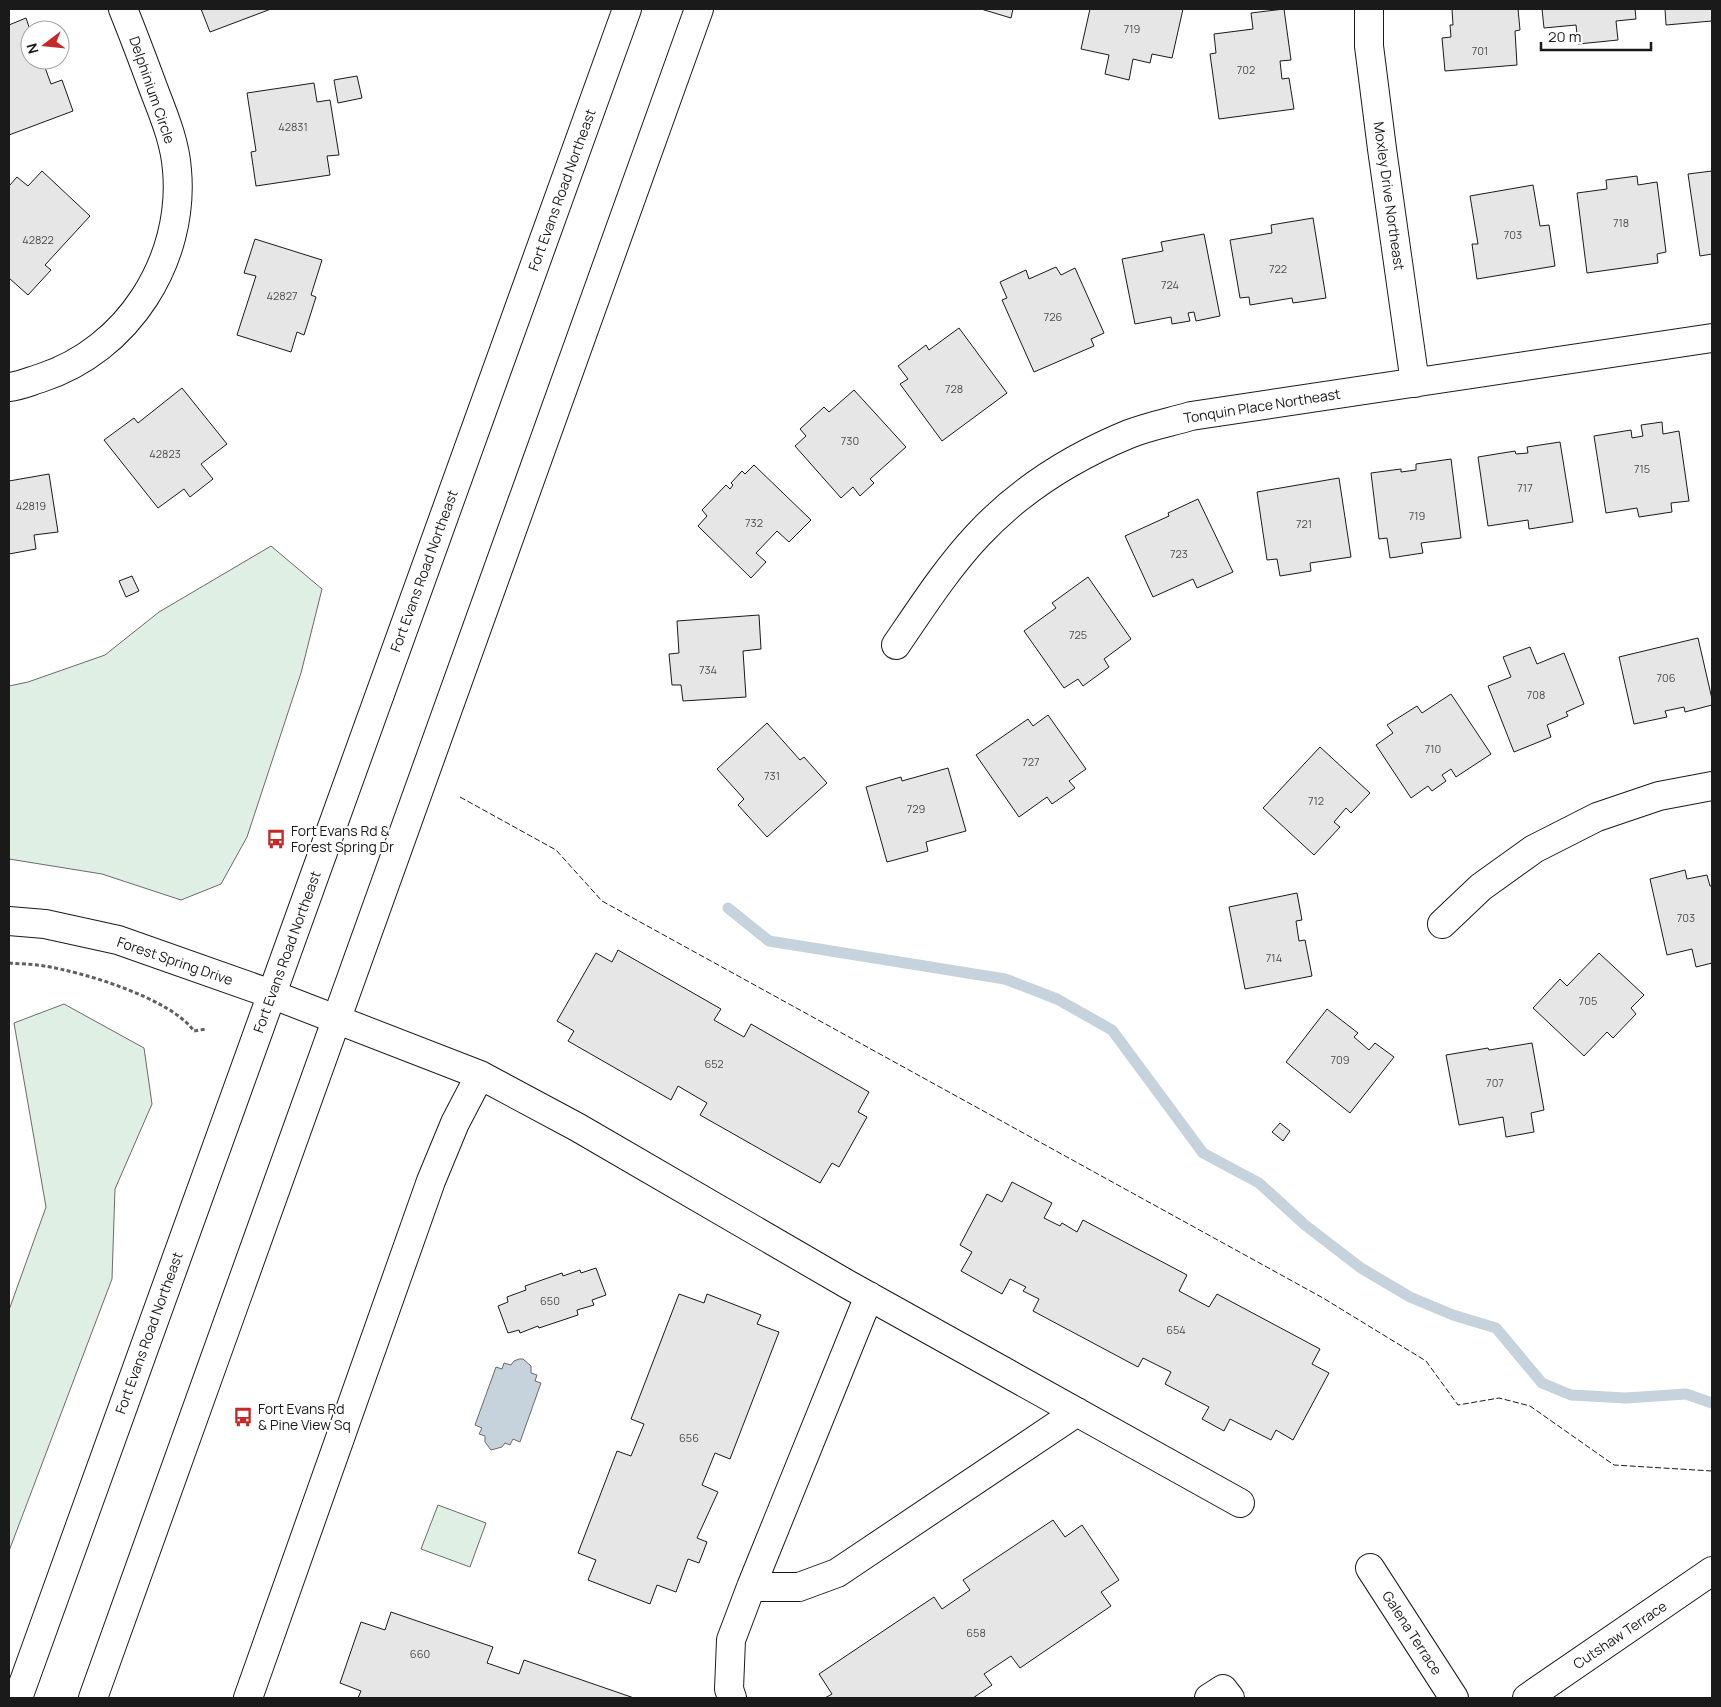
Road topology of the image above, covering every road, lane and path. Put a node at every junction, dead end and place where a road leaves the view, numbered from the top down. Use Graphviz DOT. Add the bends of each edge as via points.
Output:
graph roads {
  1 [pos="124,9"];
  2 [pos="627,9"];
  3 [pos="699,9"];
  4 [pos="1369,9"];
  5 [pos="1712,338"];
  6 [pos="1415,383"];
  7 [pos="9,387"];
  8 [pos="896,645"];
  9 [pos="1712,786"];
  10 [pos="9,921"];
  11 [pos="1442,924"];
  12 [pos="9,963"];
  13 [pos="272,994"];
  14 [pos="336,1019"];
  15 [pos="206,1030"];
  16 [pos="480,1074"];
  17 [pos="869,1296"];
  18 [pos="1076,1412"];
  19 [pos="1240,1503"];
  20 [pos="1370,1568"];
  21 [pos="1712,1571"];
  22 [pos="750,1587"];
  23 [pos="55,1596"];
  24 [pos="18,1698"];
  25 [pos="36,1698"];
  26 [pos="93,1698"];
  27 [pos="248,1698"];
  28 [pos="732,1698"];
  29 [pos="1209,1698"];
  30 [pos="1230,1698"];
  31 [pos="1454,1698"];
  32 [pos="1527,1698"];
  1 -- 7 [label="main road, Delphinium Circle" via="168,128 177,170 176,212 168,253 150,291 125,324 96,351 60,372"];
  2 -- 13 [label="main road, Fort Evans Road Northeast"];
  3 -- 14 [label="main road"];
  4 -- 6 [label="main road, Moxley Drive Northeast" via="1369,46"];
  5 -- 6 [label="main road, Tonquin Place Northeast"];
  6 -- 8 [label="main road, Tonquin Place Northeast" via="1191,416 1130,434 1074,460 1024,493 978,534 939,582"];
  9 -- 11 [label="main road" via="1659,796 1597,817 1527,854 1481,887"];
  10 -- 13 [label="main road, Forest Spring Drive" via="45,924 118,940"];
  12 -- 15 [label="path" via="44,966 97,979 153,1000 188,1024 194,1032"];
  13 -- 14 [label="main road, Forest Spring Drive"];
  13 -- 23 [label="main road, Fort Evans Road Northeast"];
  14 -- 16 [label="main road, Forest Spring Drive"];
  14 -- 26 [label="main road"];
  16 -- 17 [label="main road, Forest Spring Drive"];
  16 -- 27 [label="main road" via="431,1181"];
  17 -- 18 [label="main road, Forest Spring Drive"];
  17 -- 22 [label="main road"];
  18 -- 19 [label="main road, Forest Spring Drive"];
  18 -- 22 [label="main road" via="837,1572 799,1587"];
  20 -- 31 [label="main road, Galena Terrace"];
  21 -- 32 [label="main road, Cutshaw Terrace"];
  22 -- 28 [label="main road" via="731,1640 729,1689"];
  23 -- 24 [label="main road, Fort Evans Road Northeast"];
  23 -- 25 [label="main road"];
  29 -- 30 [label="main road" via="1223,1689"];
}
